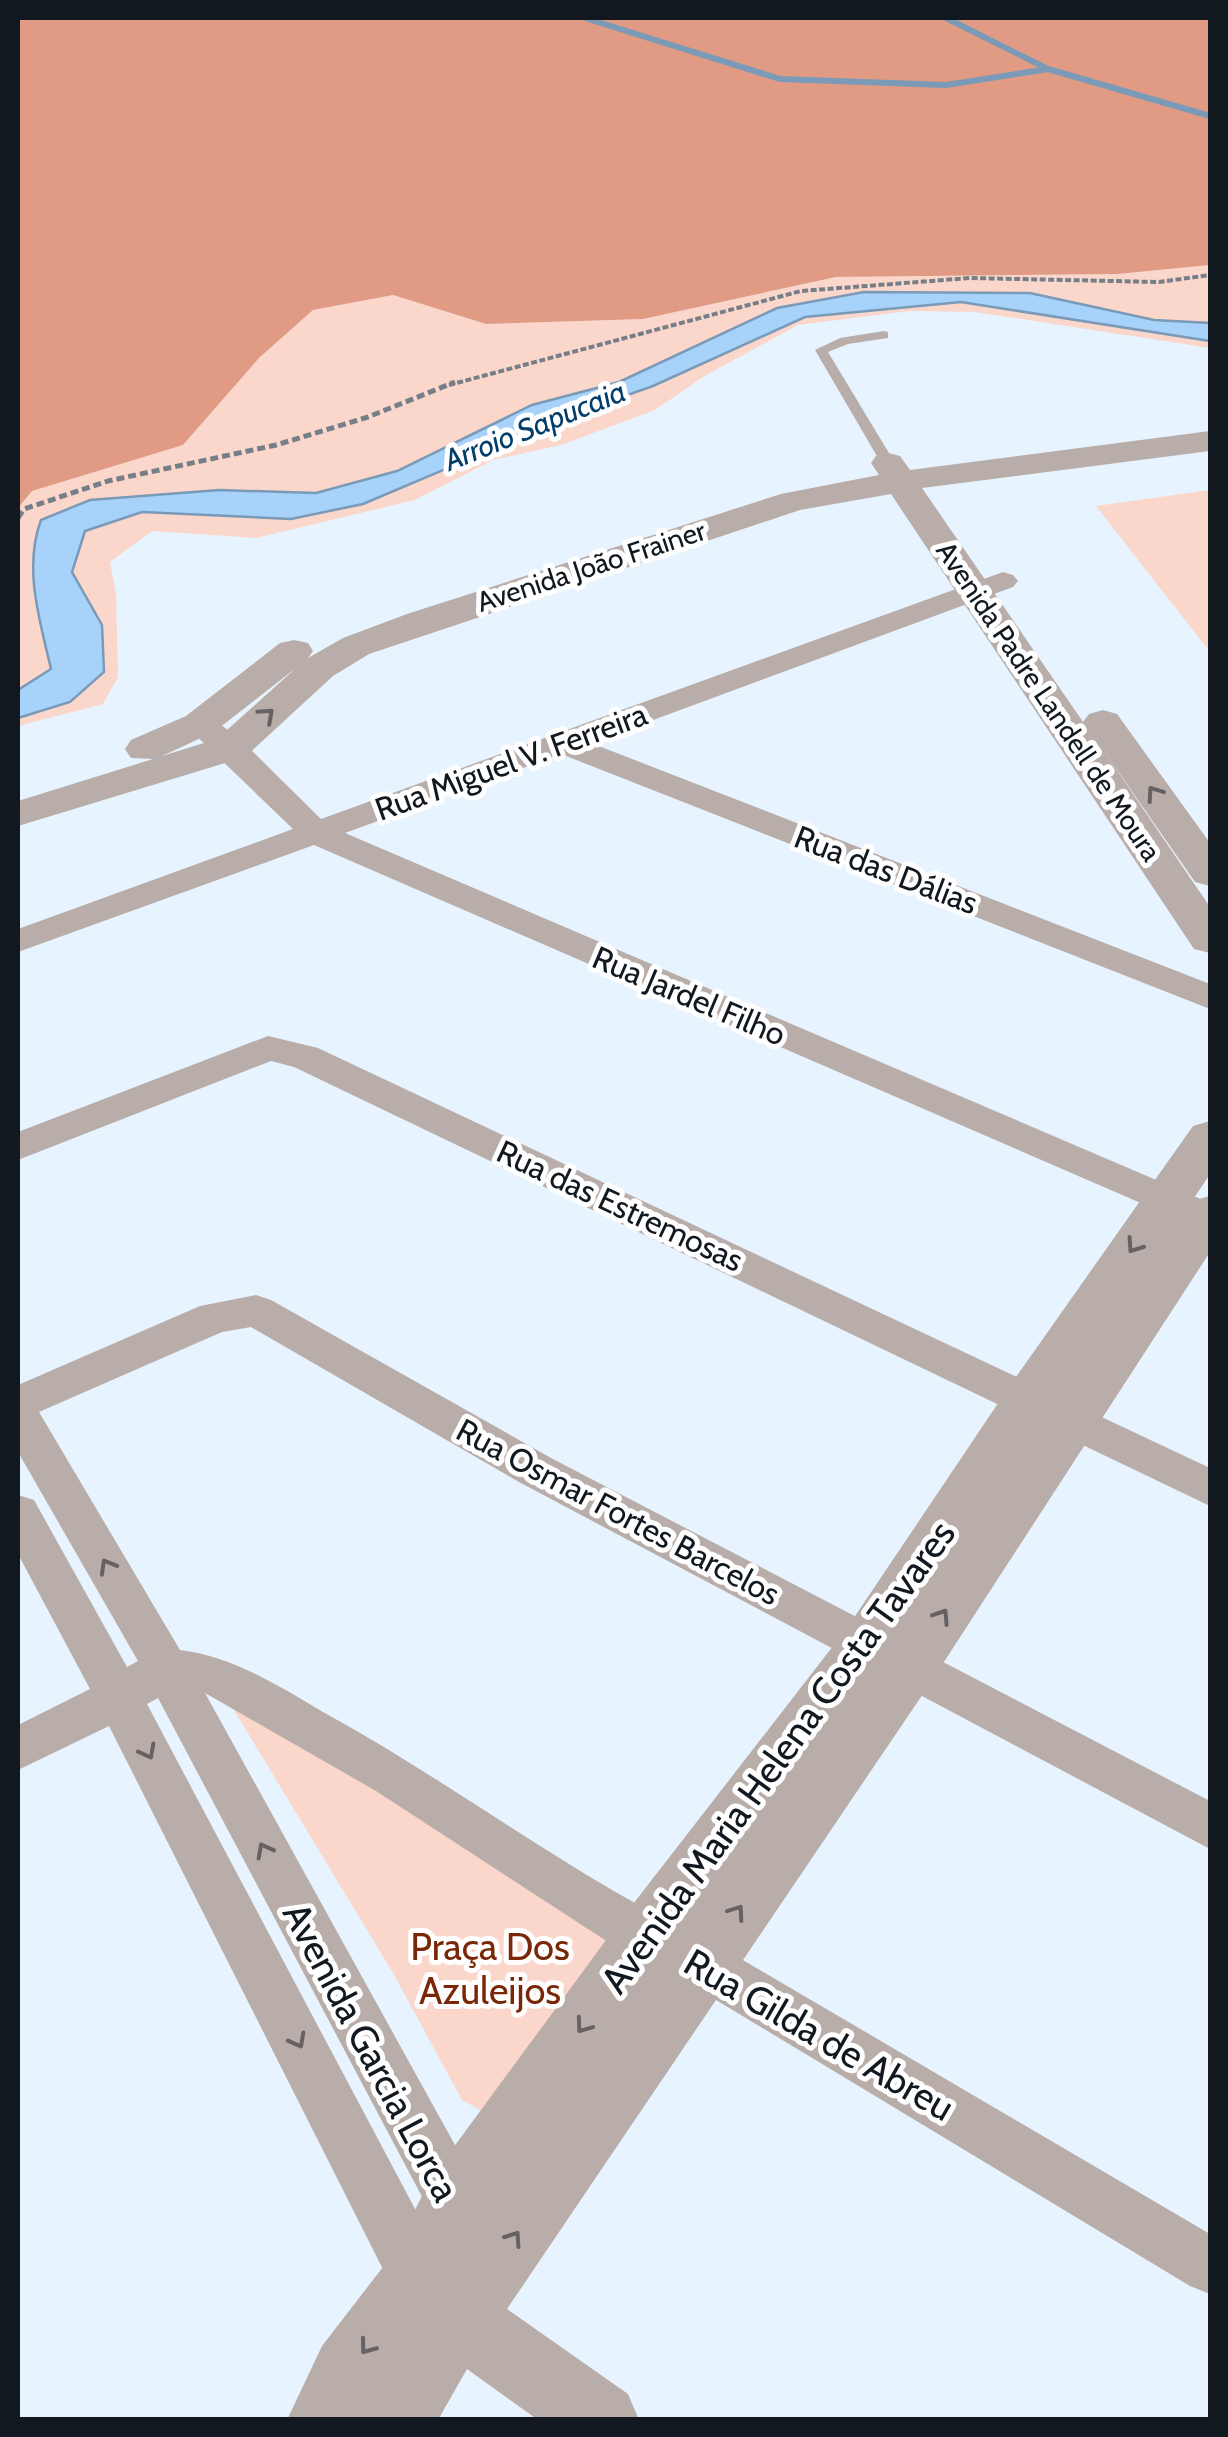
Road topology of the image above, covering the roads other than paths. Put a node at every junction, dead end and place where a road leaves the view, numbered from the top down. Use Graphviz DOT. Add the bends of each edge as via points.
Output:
graph roads {
  1 [pos="884,336"];
  2 [pos="1210,420"];
  3 [pos="1210,440"];
  4 [pos="911,469"];
  5 [pos="988,588"];
  6 [pos="200,724"];
  7 [pos="562,743"];
  8 [pos="231,748"];
  9 [pos="18,787"];
  10 [pos="18,814"];
  11 [pos="316,833"];
  12 [pos="1210,871"];
  13 [pos="1170,878"];
  14 [pos="1210,940"];
  15 [pos="18,941"];
  16 [pos="1210,997"];
  17 [pos="1210,1138"];
  18 [pos="18,1147"];
  19 [pos="1199,1212"];
  20 [pos="18,1402"];
  21 [pos="1049,1410"];
  22 [pos="18,1414"];
  23 [pos="1210,1488"];
  24 [pos="18,1513"];
  25 [pos="888,1656"];
  26 [pos="166,1668"];
  27 [pos="119,1697"];
  28 [pos="18,1749"];
  29 [pos="1210,1826"];
  30 [pos="646,1938"];
  31 [pos="702,1963"];
  32 [pos="456,2203"];
  33 [pos="1210,2266"];
  34 [pos="438,2298"];
  35 [pos="324,2420"];
  36 [pos="400,2420"];
  37 [pos="602,2420"];
  1 -- 4 [label="lane" via="822,350"];
  2 -- 4 [label="street, Avenida João Frainer"];
  3 -- 4 [label="street, Avenida João Frainer"];
  4 -- 5 [label="street, Avenida Padre Landell de Moura"];
  4 -- 6 [label="street, Avenida João Frainer" via="786,485 340,625 308,640"];
  8 -- 4 [label="street, Avenida João Frainer, one-way" via="318,668 356,646 793,501"];
  5 -- 7 [label="street, Rua Miguel V. Ferreira"];
  12 -- 5 [label="street, Avenida Padre Landell de Moura, one-way"];
  5 -- 13 [label="street, Avenida Padre Landell de Moura"];
  6 -- 8 [label="street, Rua Jardel Filho"];
  6 -- 9 [label="street, Avenida João Frainer" via="143,750"];
  7 -- 11 [label="street, Rua Miguel V. Ferreira"];
  7 -- 16 [label="street, Rua das Dálias"];
  8 -- 10 [label="street, Avenida João Frainer"];
  8 -- 11 [label="street, Rua Jardel Filho"];
  11 -- 15 [label="street, Rua Miguel V. Ferreira"];
  11 -- 19 [label="street, Rua Jardel Filho"];
  12 -- 13 [label="street"];
  13 -- 14 [label="street, Avenida Padre Landell de Moura"];
  17 -- 19 [label="street, Avenida Maria Helena Costa Tavares"];
  18 -- 21 [label="street, Rua das Estremosas" via="268,1048 305,1057"];
  19 -- 21 [label="street, Avenida Maria Helena Costa Tavares"];
  20 -- 25 [label="street, Rua Osmar Fortes Barcelos" via="215,1318 256,1311 534,1470"];
  21 -- 23 [label="street, Rua das Estremosas"];
  21 -- 25 [label="street, Avenida Maria Helena Costa Tavares"];
  26 -- 22 [label="street, Avenida Garcia Lorca, one-way"];
  24 -- 27 [label="street, Avenida Garcia Lorca"];
  25 -- 29 [label="street, Rua Osmar Fortes Barcelos"];
  25 -- 30 [label="street, Avenida Maria Helena Costa Tavares"];
  31 -- 25 [label="street, Avenida Maria Helena Costa Tavares, one-way"];
  26 -- 27 [label="street"];
  26 -- 30 [label="street, Rua Gilda de Abreu" via="213,1674 393,1776"];
  32 -- 26 [label="street, Avenida Garcia Lorca, one-way"];
  27 -- 28 [label="street"];
  27 -- 34 [label="street, Avenida Garcia Lorca, one-way"];
  30 -- 31 [label="street, Rua Gilda de Abreu"];
  30 -- 32 [label="street, Avenida Maria Helena Costa Tavares, one-way"];
  31 -- 33 [label="street, Rua Gilda de Abreu"];
  34 -- 31 [label="street, Avenida Maria Helena Costa Tavares, one-way"];
  32 -- 34 [label="street, Avenida Maria Helena Costa Tavares"];
  34 -- 35 [label="street, one-way" via="348,2372"];
  34 -- 36 [label="street"];
  34 -- 37 [label="street"];
}
